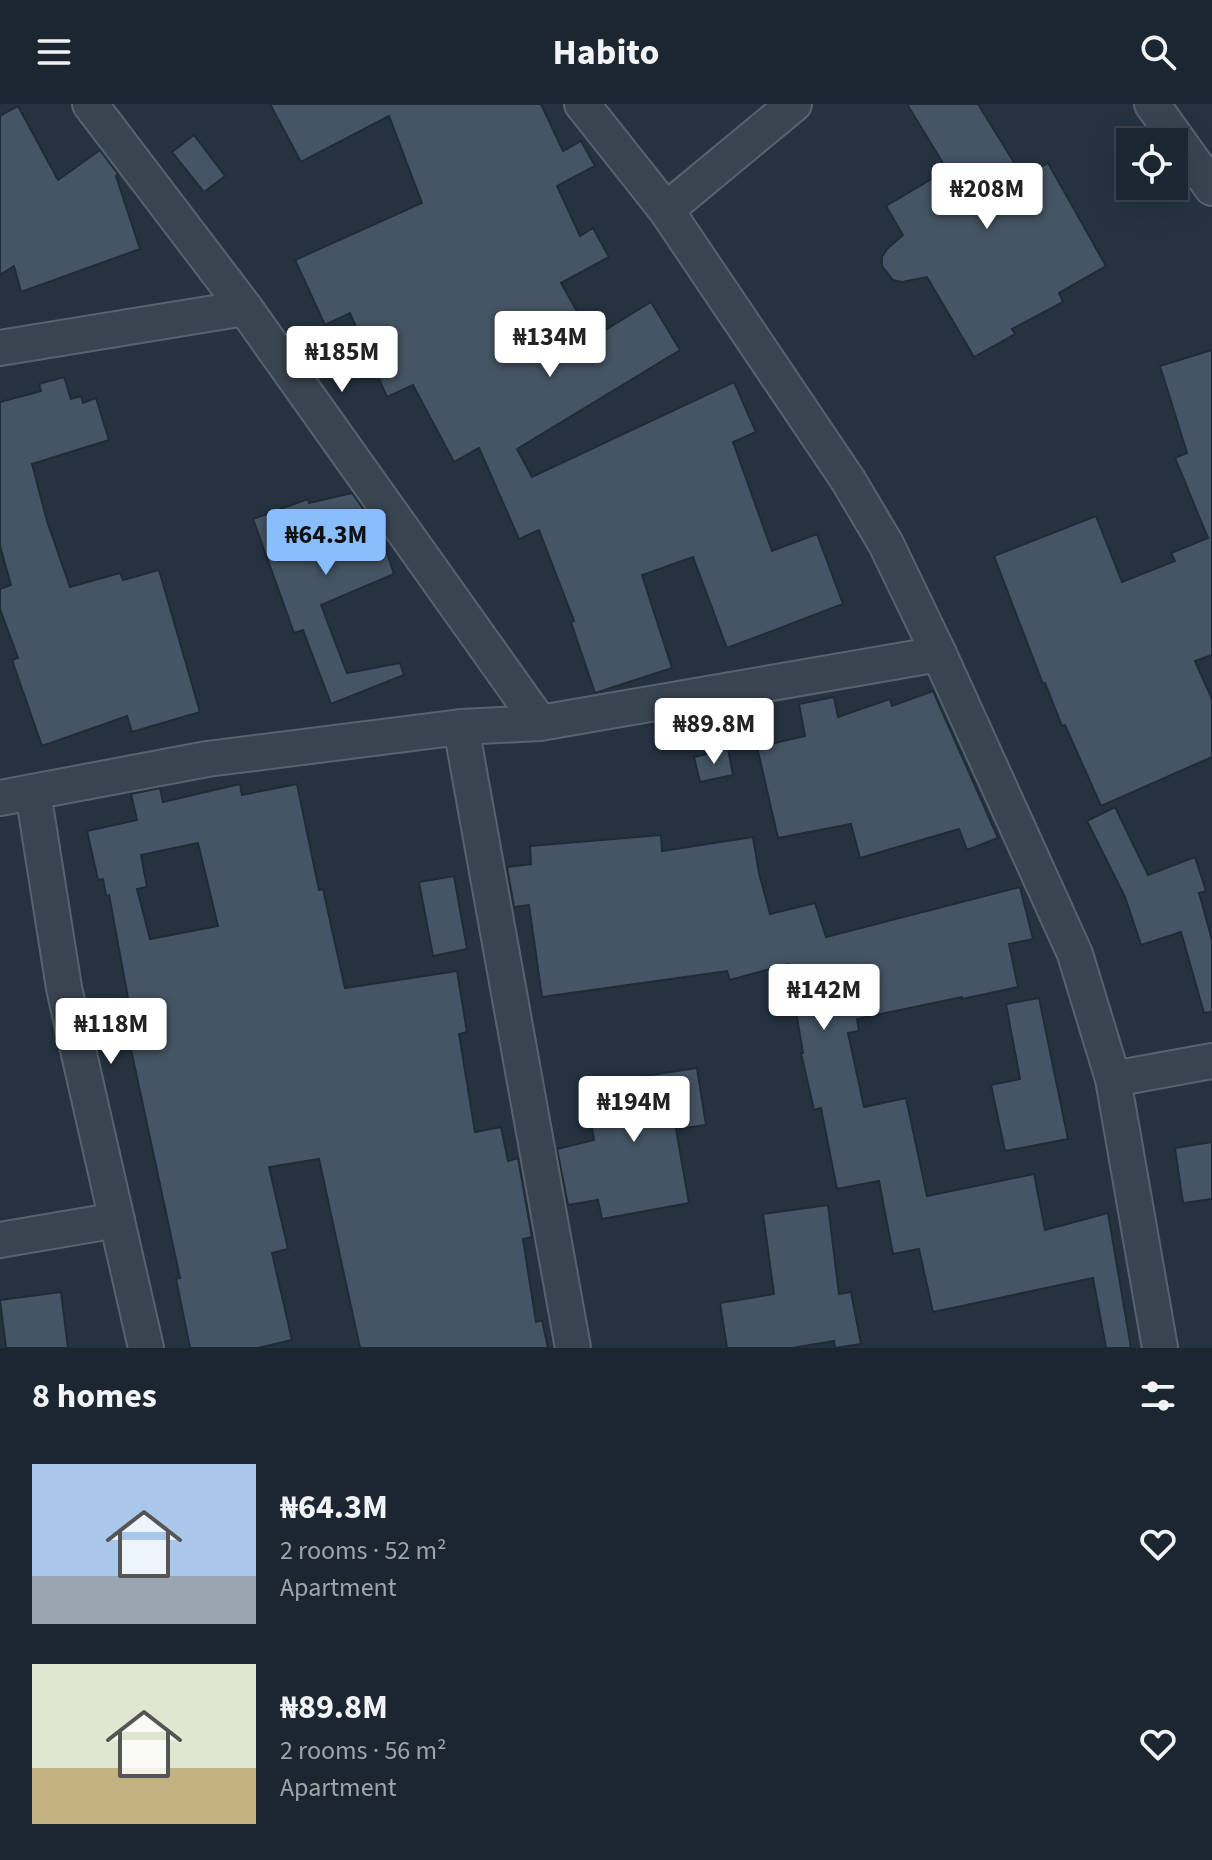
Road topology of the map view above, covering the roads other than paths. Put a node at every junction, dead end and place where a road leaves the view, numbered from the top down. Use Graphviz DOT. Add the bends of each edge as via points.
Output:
graph roads {
  1 [pos="90,104"];
  2 [pos="582,104"];
  3 [pos="794,104"];
  4 [pos="1152,104"];
  5 [pos="1212,188"];
  6 [pos="666,210"];
  7 [pos="245,308"];
  8 [pos="0,348"];
  9 [pos="939,654"];
  10 [pos="540,723"];
  11 [pos="461,727"];
  12 [pos="16,795"];
  13 [pos="1212,1061"];
  14 [pos="1113,1079"];
  15 [pos="117,1220"];
  16 [pos="0,1240"];
  17 [pos="146,1348"];
  18 [pos="573,1348"];
  19 [pos="1160,1348"];
  1 -- 7 [label="street"];
  2 -- 6 [label="street"];
  3 -- 6 [label="street"];
  4 -- 5 [label="street"];
  6 -- 9 [label="street" via="848,480 886,544"];
  7 -- 8 [label="street"];
  7 -- 10 [label="street"];
  9 -- 10 [label="street"];
  9 -- 14 [label="street" via="1075,954"];
  10 -- 11 [label="street"];
  11 -- 12 [label="street" via="207,759"];
  11 -- 18 [label="street"];
  12 -- 15 [label="street"];
  13 -- 14 [label="street"];
  14 -- 19 [label="street"];
  15 -- 16 [label="street"];
  15 -- 17 [label="street"];
}
